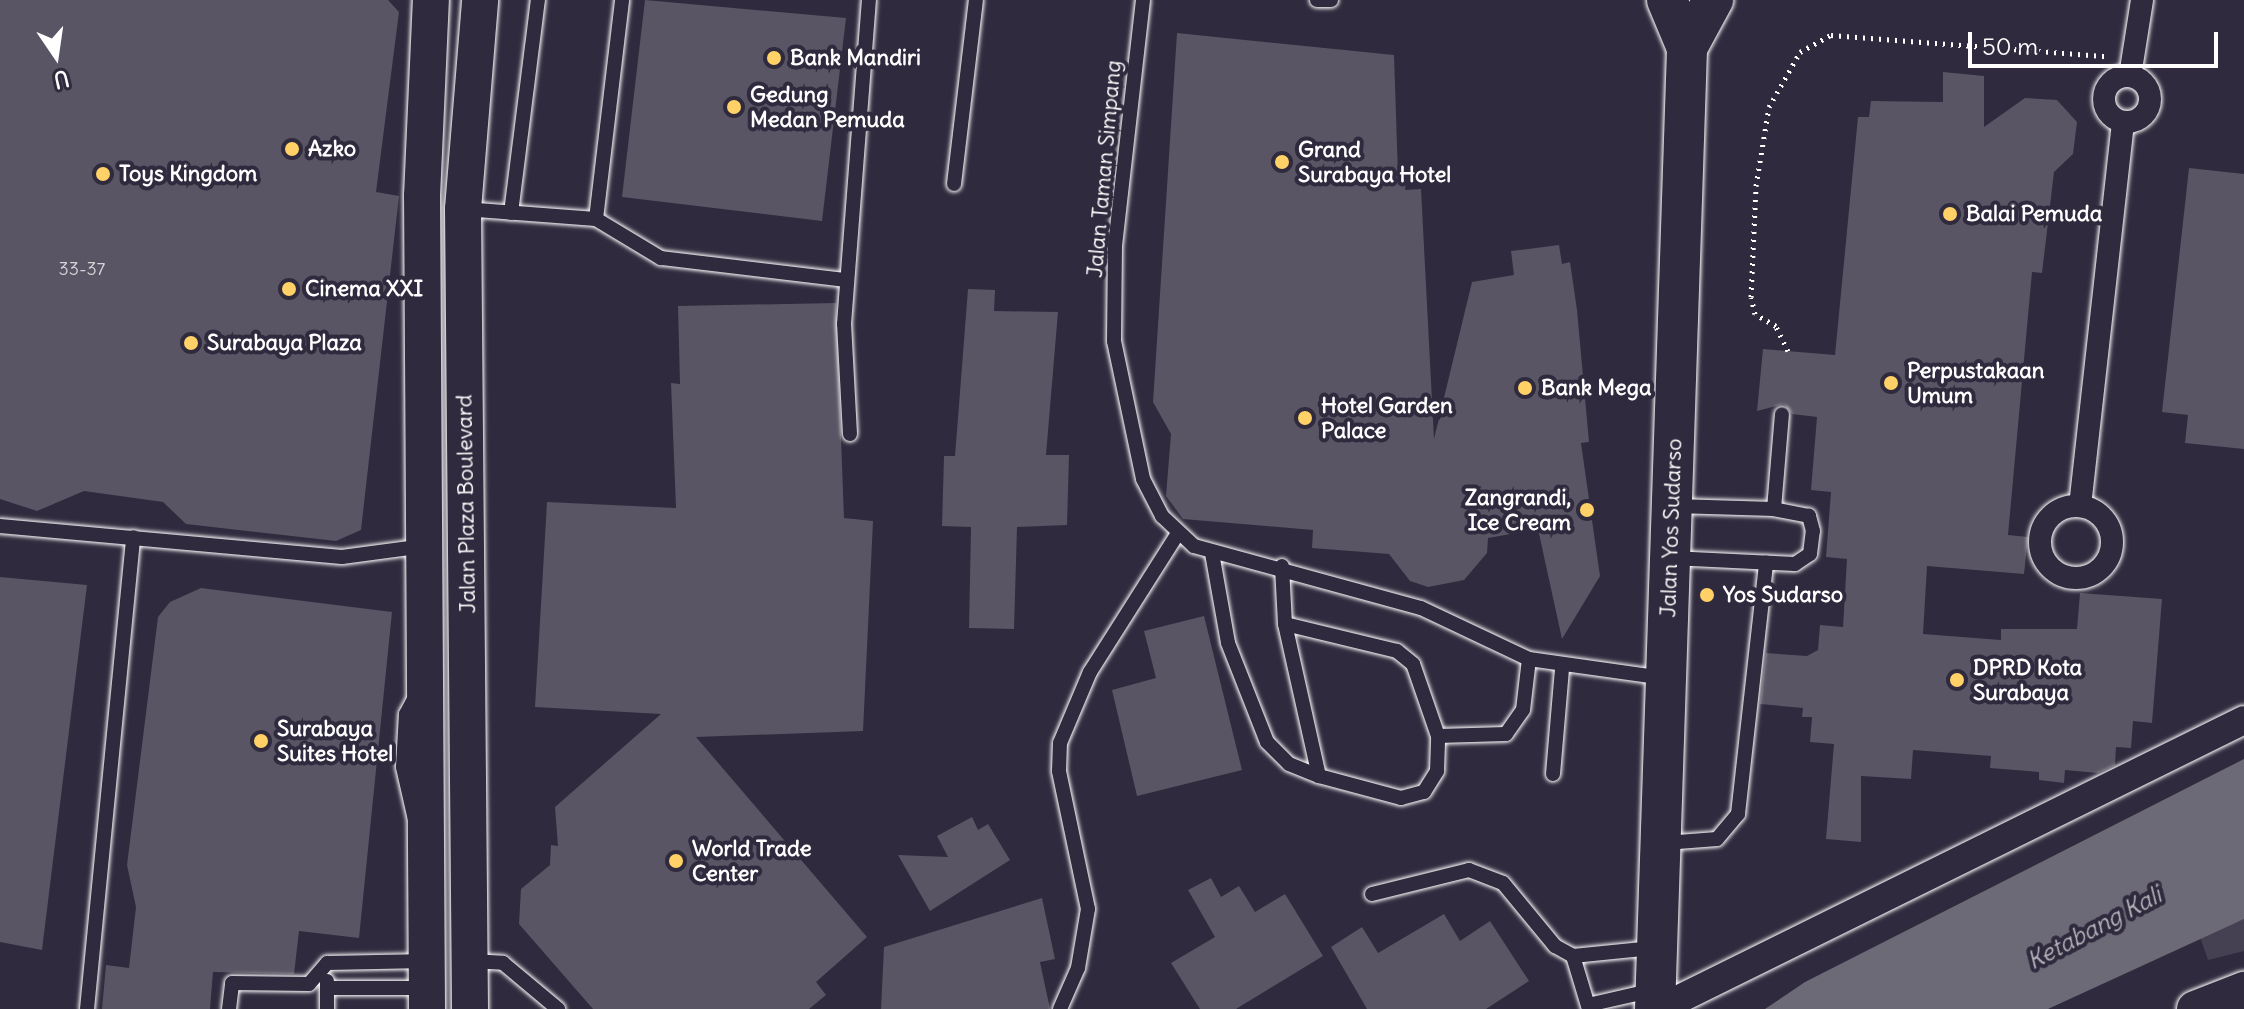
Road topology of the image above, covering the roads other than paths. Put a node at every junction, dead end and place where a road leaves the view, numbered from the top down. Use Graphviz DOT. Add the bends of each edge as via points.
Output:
graph roads {
  1 [pos="431,0"];
  2 [pos="480,0"];
  3 [pos="538,0"];
  4 [pos="622,0"];
  5 [pos="869,0"];
  6 [pos="976,0"];
  7 [pos="1143,0"];
  8 [pos="1317,0"];
  9 [pos="1331,0"];
  10 [pos="1667,0"];
  11 [pos="1713,0"];
  12 [pos="2142,0"];
  13 [pos="1687,48"];
  14 [pos="954,184"];
  15 [pos="463,209"];
  16 [pos="511,213"];
  17 [pos="596,219"];
  18 [pos="846,280"];
  19 [pos="1782,414"];
  20 [pos="850,434"];
  21 [pos="1671,506"];
  22 [pos="2080,506"];
  23 [pos="1774,509"];
  24 [pos="0,526"];
  25 [pos="1177,535"];
  26 [pos="133,537"];
  27 [pos="467,543"];
  28 [pos="428,545"];
  29 [pos="1212,553"];
  30 [pos="1670,558"];
  31 [pos="1766,563"];
  32 [pos="1282,566"];
  33 [pos="1285,624"];
  34 [pos="1529,659"];
  35 [pos="1562,668"];
  36 [pos="1666,678"];
  37 [pos="2244,720"];
  38 [pos="1438,736"];
  39 [pos="1553,774"];
  40 [pos="1319,776"];
  41 [pos="428,836"];
  42 [pos="466,836"];
  43 [pos="1661,843"];
  44 [pos="1372,894"];
  45 [pos="1657,947"];
  46 [pos="1573,956"];
  47 [pos="327,963"];
  48 [pos="428,986"];
  49 [pos="470,986"];
  50 [pos="327,988"];
  51 [pos="2244,990"];
  52 [pos="2244,997"];
  53 [pos="1657,1002"];
  54 [pos="1589,1007"];
  55 [pos="87,1009"];
  56 [pos="229,1009"];
  57 [pos="327,1009"];
  58 [pos="558,1009"];
  59 [pos="1060,1009"];
  60 [pos="2195,1009"];
  61 [pos="2233,1009"];
  1 -- 28 [label="street, Jalan Plaza Boulevard" via="422,196"];
  2 -- 15 [label="street, Jalan Plaza Boulevard"];
  3 -- 16 [label="lane"];
  4 -- 17 [label="lane"];
  5 -- 18 [label="lane"];
  6 -- 14 [label="lane"];
  7 -- 25 [label="lane, Jalan Taman Simpang" via="1115,245 1114,341 1143,479"];
  8 -- 9 [label="lane"];
  10 -- 13 [label="main road"];
  11 -- 13 [label="main road"];
  12 -- 22 [label="street" via="2132,67 2147,87 2148,107 2123,122"];
  13 -- 21 [label="main road, Jalan Yos Sudarso"];
  15 -- 16 [label="lane"];
  15 -- 27 [label="street, Jalan Plaza Boulevard"];
  16 -- 17 [label="lane"];
  17 -- 18 [label="lane" via="661,258"];
  18 -- 20 [label="lane"];
  19 -- 23 [label="lane"];
  21 -- 23 [label="lane"];
  21 -- 30 [label="main road, Jalan Yos Sudarso"];
  23 -- 31 [label="lane" via="1809,516 1810,554 1795,564"];
  24 -- 26 [label="lane"];
  25 -- 29 [label="lane"];
  25 -- 59 [label="lane" via="1090,672 1060,743 1059,771 1088,909 1078,968"];
  26 -- 28 [label="lane" via="342,557"];
  26 -- 55 [label="lane"];
  27 -- 28 [label="street"];
  27 -- 42 [label="street, Jalan Plaza Boulevard"];
  28 -- 41 [label="street, Jalan Plaza Boulevard"];
  29 -- 32 [label="lane"];
  29 -- 40 [label="lane" via="1228,643 1267,742 1289,764"];
  30 -- 31 [label="lane"];
  30 -- 36 [label="main road, Jalan Yos Sudarso"];
  31 -- 43 [label="lane" via="1738,814 1717,839"];
  32 -- 33 [label="lane"];
  32 -- 34 [label="lane" via="1421,608"];
  33 -- 38 [label="lane" via="1397,651 1413,664"];
  33 -- 40 [label="lane"];
  34 -- 35 [label="lane"];
  34 -- 38 [label="lane" via="1518,723 1488,738"];
  35 -- 36 [label="lane"];
  35 -- 39 [label="lane"];
  36 -- 43 [label="main road, Jalan Yos Sudarso"];
  37 -- 53 [label="street"];
  38 -- 40 [label="lane" via="1437,771 1424,792 1401,798"];
  41 -- 42 [label="lane"];
  41 -- 48 [label="street, Jalan Plaza Boulevard"];
  42 -- 49 [label="street, Jalan Plaza Boulevard"];
  43 -- 45 [label="main road, Jalan Yos Sudarso"];
  44 -- 46 [label="lane" via="1469,870 1503,883 1555,946"];
  45 -- 46 [label="lane"];
  45 -- 53 [label="main road, Jalan Yos Sudarso"];
  46 -- 54 [label="lane"];
  47 -- 48 [label="lane"];
  47 -- 50 [label="lane"];
  47 -- 56 [label="lane" via="309,984 232,983"];
  48 -- 49 [label="street"];
  48 -- 50 [label="lane"];
  49 -- 58 [label="lane" via="503,963"];
  50 -- 57 [label="lane"];
  51 -- 60 [label="street"];
  52 -- 61 [label="street"];
  53 -- 54 [label="lane"];
}
